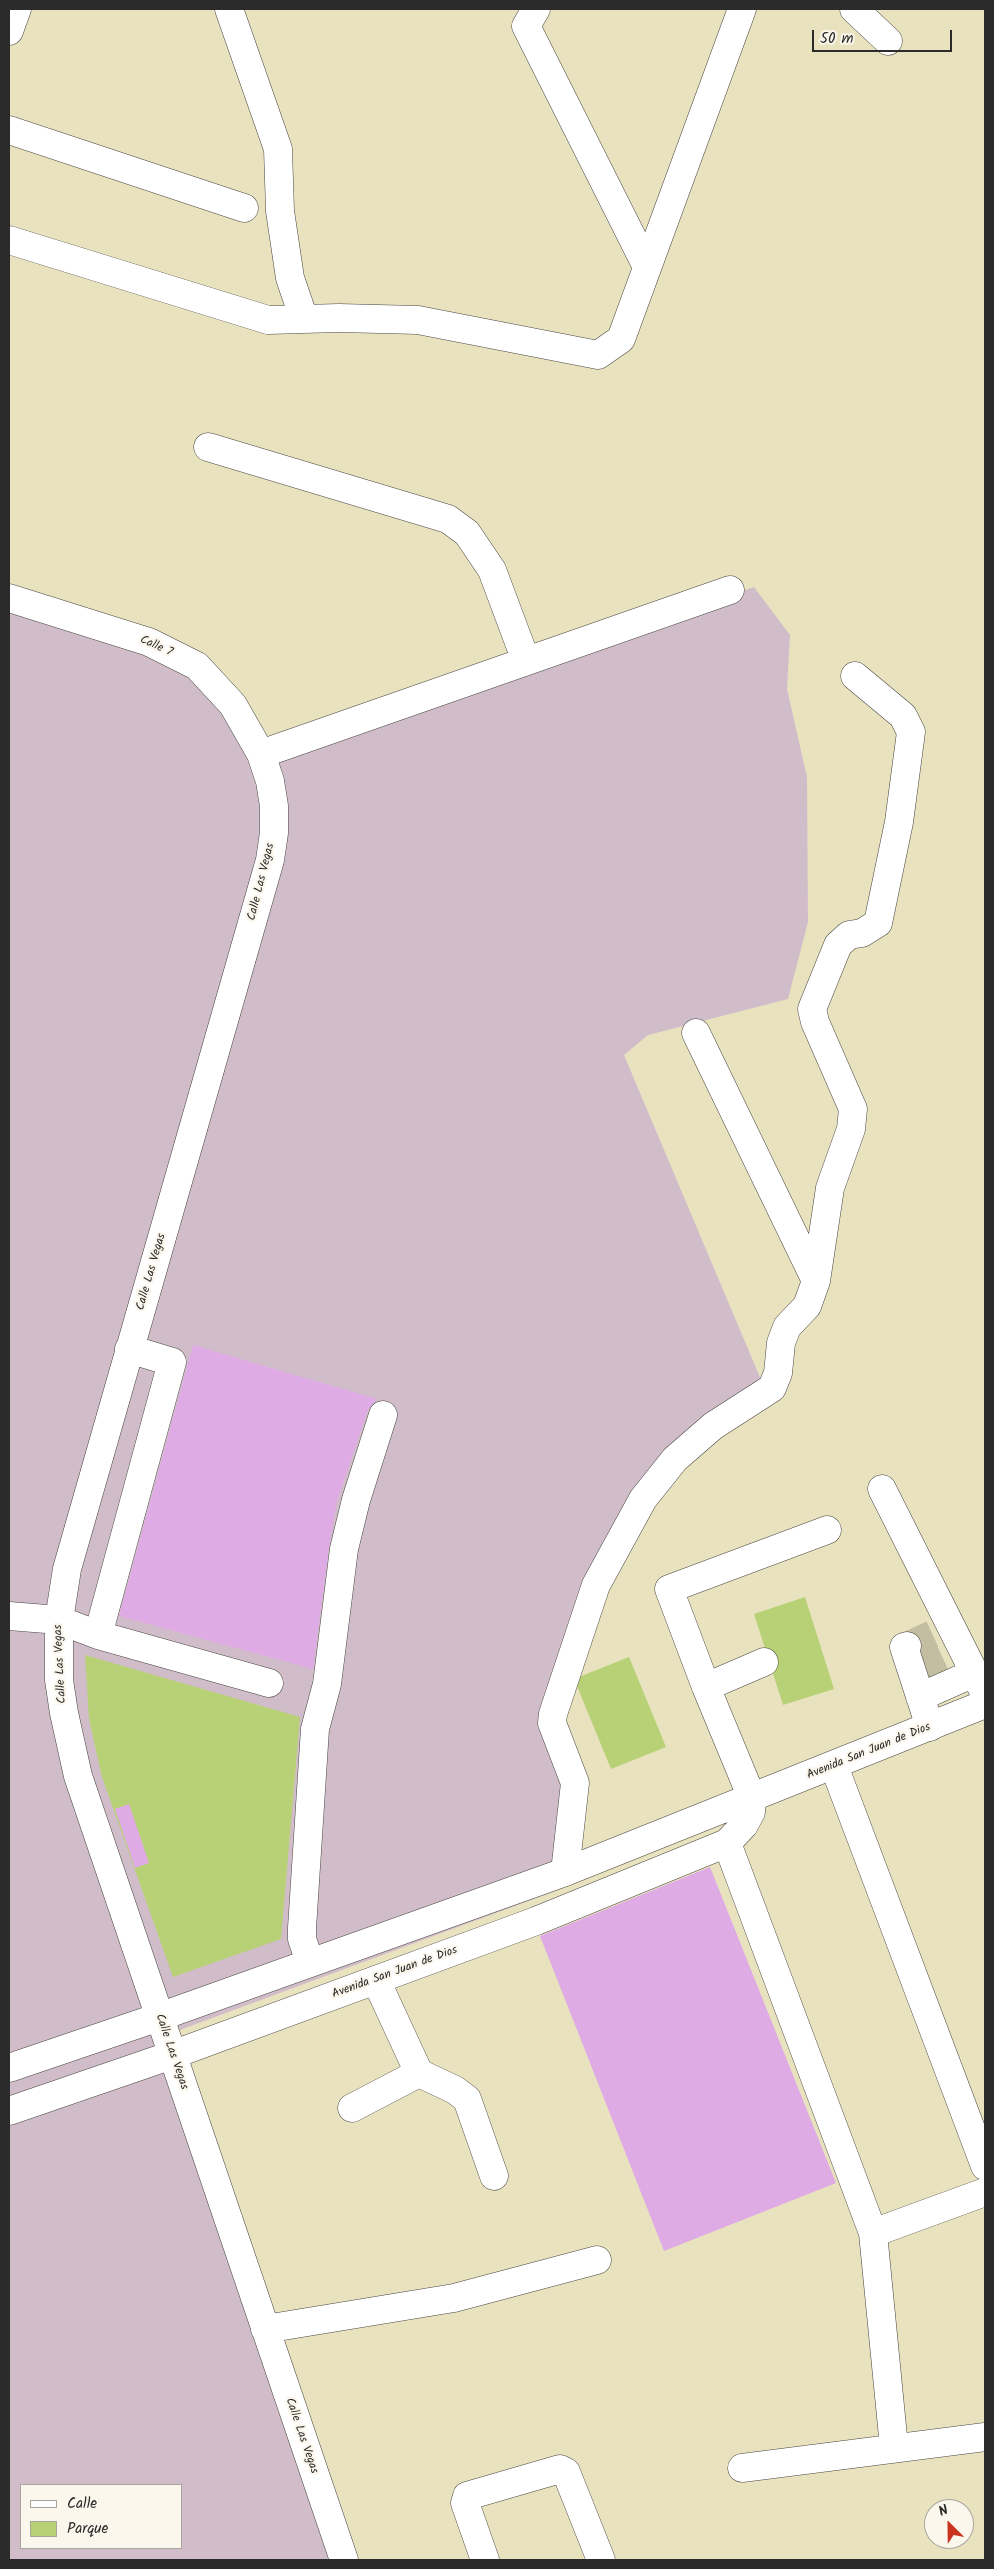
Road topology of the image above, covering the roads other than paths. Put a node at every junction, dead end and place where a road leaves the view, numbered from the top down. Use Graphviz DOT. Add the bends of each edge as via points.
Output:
graph roads {
  1 [pos="17,9"];
  2 [pos="229,9"];
  3 [pos="742,9"];
  4 [pos="854,9"];
  5 [pos="527,14"];
  6 [pos="9,31"];
  7 [pos="888,41"];
  8 [pos="9,130"];
  9 [pos="244,208"];
  10 [pos="9,240"];
  11 [pos="647,267"];
  12 [pos="304,319"];
  13 [pos="208,447"];
  14 [pos="730,590"];
  15 [pos="9,598"];
  16 [pos="526,661"];
  17 [pos="855,676"];
  18 [pos="262,754"];
  19 [pos="696,1033"];
  20 [pos="816,1281"];
  21 [pos="130,1349"];
  22 [pos="383,1415"];
  23 [pos="882,1489"];
  24 [pos="827,1530"];
  25 [pos="9,1616"];
  26 [pos="59,1620"];
  27 [pos="98,1635"];
  28 [pos="764,1662"];
  29 [pos="912,1662"];
  30 [pos="269,1683"];
  31 [pos="980,1683"];
  32 [pos="706,1687"];
  33 [pos="920,1697"];
  34 [pos="985,1704"];
  35 [pos="930,1727"];
  36 [pos="834,1766"];
  37 [pos="752,1798"];
  38 [pos="727,1843"];
  39 [pos="564,1872"];
  40 [pos="310,1962"];
  41 [pos="376,1980"];
  42 [pos="159,2017"];
  43 [pos="172,2055"];
  44 [pos="9,2068"];
  45 [pos="419,2073"];
  46 [pos="352,2108"];
  47 [pos="9,2111"];
  48 [pos="985,2166"];
  49 [pos="494,2176"];
  50 [pos="985,2192"];
  51 [pos="873,2233"];
  52 [pos="597,2260"];
  53 [pos="265,2328"];
  54 [pos="985,2437"];
  55 [pos="894,2447"];
  56 [pos="742,2468"];
  57 [pos="344,2560"];
  58 [pos="485,2560"];
  59 [pos="601,2560"];
  1 -- 6 [label="street"];
  2 -- 12 [label="street" via="278,149 283,230 290,278"];
  3 -- 11 [label="street"];
  4 -- 7 [label="street"];
  5 -- 11 [label="street"];
  8 -- 9 [label="street"];
  10 -- 12 [label="street" via="268,320"];
  11 -- 12 [label="street" via="621,339 598,355 418,320"];
  13 -- 16 [label="street" via="448,519 468,533 492,570"];
  14 -- 16 [label="street"];
  15 -- 18 [label="street, Calle 7" via="149,642 197,666 233,705"];
  16 -- 18 [label="street"];
  17 -- 20 [label="street" via="902,716 911,732 898,822 878,923 862,934 849,935 838,945 812,1009 853,1109 851,1129 830,1188"];
  18 -- 21 [label="street, Calle Las Vegas" via="274,806 270,860"];
  19 -- 20 [label="street"];
  20 -- 39 [label="street" via="808,1306 787,1327 772,1388 713,1426 675,1459 642,1499 596,1585 553,1714 552,1723 575,1782"];
  21 -- 26 [label="street, Calle Las Vegas" via="67,1569"];
  21 -- 27 [label="street" via="172,1362"];
  22 -- 40 [label="street" via="344,1549 327,1684 315,1729 302,1928 302,1939"];
  23 -- 31 [label="street" via="947,1641"];
  24 -- 32 [label="street" via="669,1589"];
  25 -- 26 [label="street"];
  26 -- 27 [label="street"];
  26 -- 42 [label="street, Calle Las Vegas" via="59,1680 72,1754"];
  27 -- 30 [label="street"];
  28 -- 32 [label="street"];
  29 -- 33 [label="street"];
  31 -- 33 [label="street"];
  32 -- 37 [label="street"];
  33 -- 35 [label="street"];
  34 -- 35 [label="street, Avenida San Juan de Dios"];
  35 -- 36 [label="street, Avenida San Juan de Dios"];
  36 -- 37 [label="street, Avenida San Juan de Dios"];
  36 -- 48 [label="street"];
  37 -- 38 [label="street, Avenida San Juan de Dios" via="751,1812 744,1825"];
  37 -- 39 [label="street, Avenida San Juan de Dios"];
  38 -- 41 [label="street, Avenida San Juan de Dios" via="536,1921"];
  38 -- 51 [label="street"];
  39 -- 40 [label="street, Avenida San Juan de Dios"];
  40 -- 42 [label="street, Avenida San Juan de Dios"];
  41 -- 43 [label="street, Avenida San Juan de Dios"];
  41 -- 45 [label="street"];
  42 -- 43 [label="street, Calle Las Vegas"];
  42 -- 44 [label="street, Avenida San Juan de Dios"];
  43 -- 47 [label="street, Avenida San Juan de Dios"];
  43 -- 53 [label="street, Calle Las Vegas"];
  45 -- 46 [label="street"];
  45 -- 49 [label="street" via="467,2099"];
  50 -- 51 [label="street"];
  51 -- 55 [label="street"];
  52 -- 53 [label="street" via="468,2295"];
  53 -- 57 [label="street, Calle Las Vegas"];
  54 -- 55 [label="street"];
  55 -- 56 [label="street"];
  58 -- 59 [label="street" via="465,2503 467,2496 560,2469 566,2472"];
}
